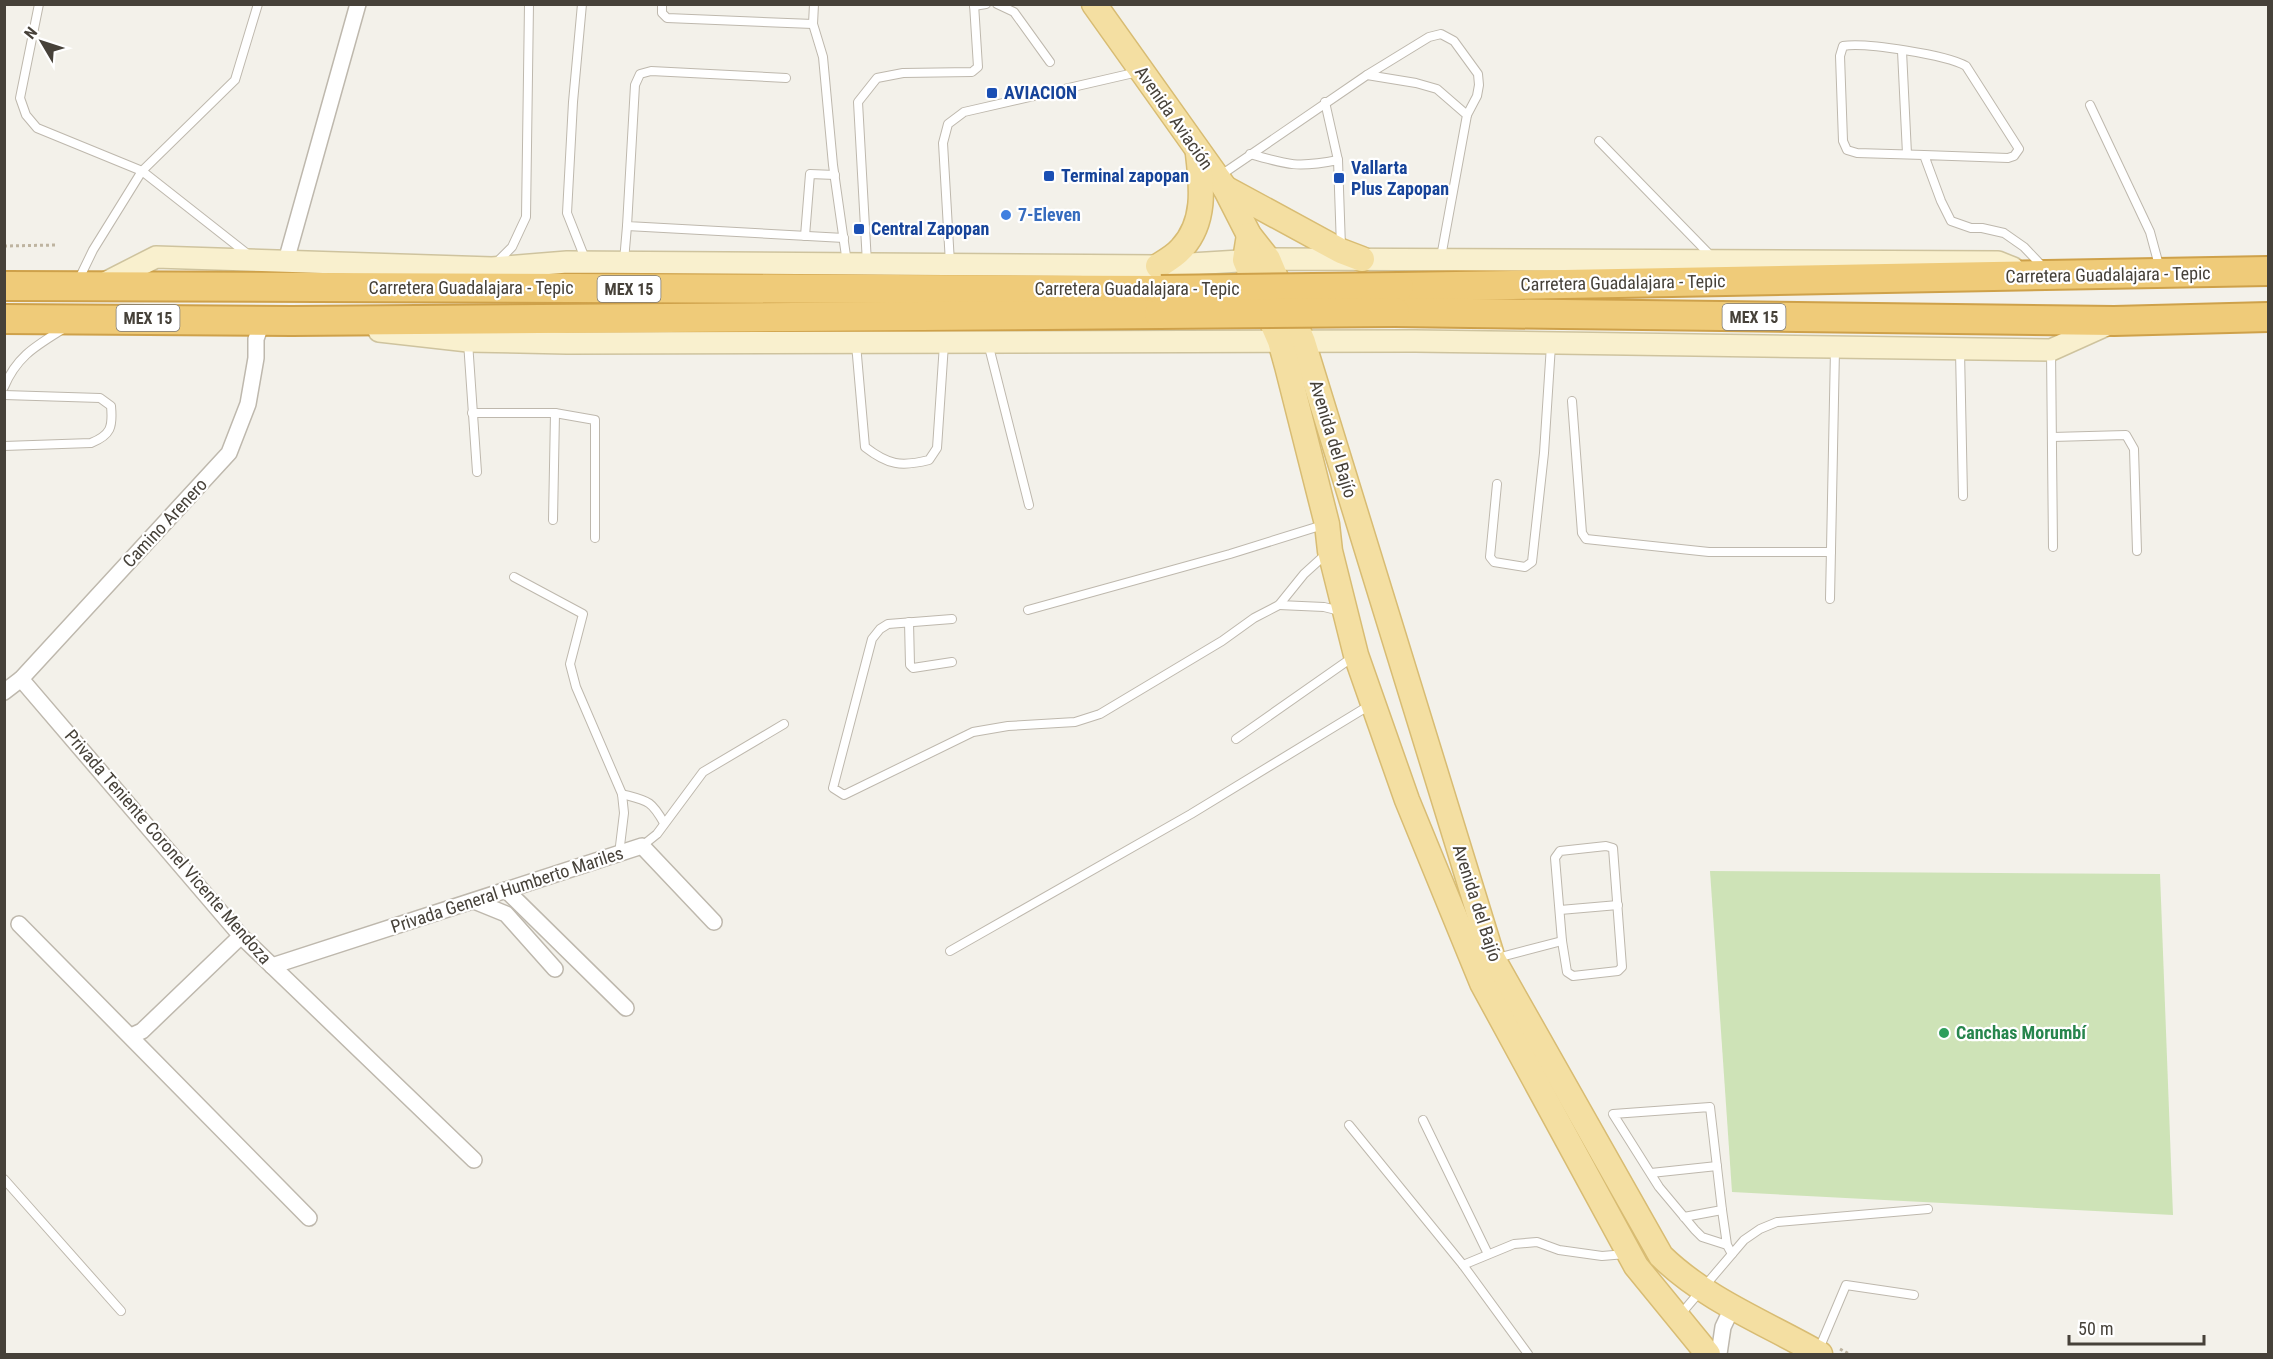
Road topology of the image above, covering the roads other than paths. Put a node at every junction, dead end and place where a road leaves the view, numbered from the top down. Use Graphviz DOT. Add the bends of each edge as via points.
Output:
graph roads {
  1 [pos="39,4"];
  2 [pos="258,4"];
  3 [pos="358,4"];
  4 [pos="530,4"];
  5 [pos="582,4"];
  6 [pos="662,4"];
  7 [pos="814,4"];
  8 [pos="986,4"];
  9 [pos="997,4"];
  10 [pos="1094,4"];
  11 [pos="974,5"];
  12 [pos="813,24"];
  13 [pos="1902,51"];
  14 [pos="1050,62"];
  15 [pos="1141,71"];
  16 [pos="1367,75"];
  17 [pos="786,78"];
  18 [pos="1325,102"];
  19 [pos="2090,105"];
  20 [pos="1467,115"];
  21 [pos="1599,141"];
  22 [pos="1198,152"];
  23 [pos="1250,154"];
  24 [pos="1907,154"];
  25 [pos="1924,155"];
  26 [pos="1338,160"];
  27 [pos="142,171"];
  28 [pos="835,175"];
  29 [pos="1221,183"];
  30 [pos="627,226"];
  31 [pos="805,236"];
  32 [pos="844,238"];
  33 [pos="1351,255"];
  34 [pos="1420,259"];
  35 [pos="1441,259"];
  36 [pos="256,260"];
  37 [pos="1257,260"];
  38 [pos="1715,260"];
  39 [pos="286,261"];
  40 [pos="586,262"];
  41 [pos="624,263"];
  42 [pos="857,264"];
  43 [pos="950,265"];
  44 [pos="492,268"];
  45 [pos="2268,271"];
  46 [pos="2161,273"];
  47 [pos="2042,276"];
  48 [pos="4,286"];
  49 [pos="86,287"];
  50 [pos="1159,290"];
  51 [pos="1397,300"];
  52 [pos="2268,317"];
  53 [pos="81,318"];
  54 [pos="4,319"];
  55 [pos="262,320"];
  56 [pos="2114,321"];
  57 [pos="466,330"];
  58 [pos="1415,341"];
  59 [pos="1292,342"];
  60 [pos="856,343"];
  61 [pos="944,343"];
  62 [pos="988,343"];
  63 [pos="1155,343"];
  64 [pos="1551,343"];
  65 [pos="1835,347"];
  66 [pos="1960,349"];
  67 [pos="2051,350"];
  68 [pos="4,387"];
  69 [pos="4,395"];
  70 [pos="1572,401"];
  71 [pos="472,413"];
  72 [pos="555,413"];
  73 [pos="2052,437"];
  74 [pos="4,447"];
  75 [pos="477,472"];
  76 [pos="1497,484"];
  77 [pos="1963,496"];
  78 [pos="1029,505"];
  79 [pos="554,520"];
  80 [pos="1327,524"];
  81 [pos="595,538"];
  82 [pos="2053,547"];
  83 [pos="1330,551"];
  84 [pos="2137,551"];
  85 [pos="1831,552"];
  86 [pos="514,578"];
  87 [pos="1830,598"];
  88 [pos="1279,605"];
  89 [pos="1028,610"];
  90 [pos="1347,612"];
  91 [pos="952,619"];
  92 [pos="909,622"];
  93 [pos="1356,655"];
  94 [pos="952,662"];
  95 [pos="21,679"];
  96 [pos="4,692"];
  97 [pos="1373,703"];
  98 [pos="784,724"];
  99 [pos="1236,739"];
  100 [pos="622,794"];
  101 [pos="664,824"];
  102 [pos="642,846"];
  103 [pos="619,854"];
  104 [pos="506,890"];
  105 [pos="474,901"];
  106 [pos="1618,905"];
  107 [pos="1560,910"];
  108 [pos="714,922"];
  109 [pos="19,924"];
  110 [pos="241,936"];
  111 [pos="1562,941"];
  112 [pos="950,951"];
  113 [pos="1493,959"];
  114 [pos="272,966"];
  115 [pos="555,969"];
  116 [pos="626,1008"];
  117 [pos="131,1036"];
  118 [pos="1423,1120"];
  119 [pos="1349,1125"];
  120 [pos="474,1160"];
  121 [pos="1717,1166"];
  122 [pos="1651,1173"];
  123 [pos="4,1179"];
  124 [pos="1928,1209"];
  125 [pos="1722,1210"];
  126 [pos="1684,1217"];
  127 [pos="309,1218"];
  128 [pos="1727,1245"];
  129 [pos="1488,1254"];
  130 [pos="1630,1254"];
  131 [pos="1732,1254"];
  132 [pos="1463,1265"];
  133 [pos="1704,1289"];
  134 [pos="1914,1295"];
  135 [pos="1732,1308"];
  136 [pos="121,1311"];
  137 [pos="1679,1316"];
  138 [pos="1528,1354"];
  139 [pos="1708,1354"];
  140 [pos="1719,1354"];
  141 [pos="1819,1354"];
  1 -- 27 [label="lane" via="20,98 26,116 37,128"];
  2 -- 27 [label="lane" via="234,80"];
  3 -- 39 [label="street"];
  4 -- 44 [label="lane" via="526,217 512,247"];
  5 -- 40 [label="lane" via="567,213"];
  6 -- 12 [label="lane" via="662,13 667,18"];
  7 -- 12 [label="lane"];
  8 -- 11 [label="lane"];
  9 -- 14 [label="lane" via="1014,12"];
  10 -- 15 [label="main road, Avenida Aviación"];
  11 -- 42 [label="lane" via="978,67 972,72 903,73 877,78 858,102"];
  12 -- 28 [label="lane" via="823,57"];
  13 -- 24 [label="lane"];
  13 -- 24 [label="lane" via="1843,46 1843,141 1847,150 1857,153"];
  13 -- 25 [label="lane" via="1957,61 1972,71 2019,149 2008,158"];
  15 -- 22 [label="main road, Avenida Aviación"];
  15 -- 43 [label="lane" via="964,112 948,124 943,143"];
  16 -- 18 [label="lane"];
  16 -- 20 [label="lane" via="1437,89"];
  16 -- 20 [label="lane" via="1429,37 1441,34 1455,40 1478,74 1477,96"];
  17 -- 30 [label="lane" via="651,71 640,74 635,85"];
  18 -- 23 [label="lane"];
  18 -- 26 [label="lane"];
  19 -- 46 [label="lane" via="2150,232"];
  20 -- 35 [label="lane"];
  21 -- 38 [label="lane"];
  22 -- 29 [label="main road, Avenida Aviación"];
  22 -- 50 [label="main road" via="1202,201 1198,218"];
  23 -- 26 [label="lane" via="1290,165 1310,166"];
  23 -- 29 [label="lane"];
  24 -- 25 [label="lane"];
  25 -- 47 [label="lane" via="1952,221 2004,233 2024,247"];
  26 -- 33 [label="lane"];
  27 -- 36 [label="lane"];
  27 -- 49 [label="lane" via="93,250"];
  28 -- 31 [label="lane" via="810,174"];
  28 -- 32 [label="lane"];
  29 -- 33 [label="main road"];
  29 -- 37 [label="main road, Avenida Aviación" via="1249,235"];
  30 -- 31 [label="lane"];
  30 -- 41 [label="lane"];
  31 -- 32 [label="lane"];
  32 -- 42 [label="lane"];
  33 -- 34 [label="main road"];
  33 -- 37 [label="main road"];
  34 -- 35 [label="main road"];
  34 -- 58 [label="main road" via="1394,268 1381,285 1379,295 1386,317"];
  35 -- 38 [label="main road"];
  36 -- 39 [label="main road"];
  36 -- 49 [label="main road" via="156,257"];
  37 -- 50 [label="main road"];
  37 -- 59 [label="main road, Avenida Aviación"];
  38 -- 47 [label="main road" via="1998,262"];
  39 -- 44 [label="main road"];
  40 -- 41 [label="main road"];
  40 -- 44 [label="main road"];
  41 -- 42 [label="main road"];
  42 -- 43 [label="main road"];
  43 -- 50 [label="main road"];
  45 -- 46 [label="highway, Carretera Guadalajara - Tepic / MEX 15"];
  46 -- 47 [label="highway, Carretera Guadalajara - Tepic / MEX 15"];
  47 -- 51 [label="highway, Carretera Guadalajara - Tepic / MEX 15"];
  48 -- 49 [label="highway, Carretera Guadalajara - Tepic / MEX 15"];
  49 -- 50 [label="highway, Carretera Guadalajara - Tepic / MEX 15"];
  50 -- 51 [label="highway, Carretera Guadalajara - Tepic / MEX 15, bridge"];
  50 -- 57 [label="highway, Carretera Guadalajara - Tepic / MEX 15"];
  50 -- 63 [label="main road" via="1174,283 1179,300 1177,311"];
  51 -- 56 [label="highway, Carretera Guadalajara - Tepic / MEX 15"];
  52 -- 56 [label="highway, Carretera Guadalajara - Tepic / MEX 15"];
  53 -- 54 [label="highway, Carretera Guadalajara - Tepic / MEX 15"];
  53 -- 55 [label="highway, Carretera Guadalajara - Tepic / MEX 15"];
  53 -- 68 [label="lane" via="26,353"];
  55 -- 57 [label="highway, Carretera Guadalajara - Tepic / MEX 15"];
  55 -- 95 [label="street, Camino Arenero" via="248,404 229,453"];
  56 -- 67 [label="main road"];
  57 -- 60 [label="main road"];
  57 -- 71 [label="lane"];
  58 -- 59 [label="main road"];
  58 -- 64 [label="main road"];
  59 -- 63 [label="main road"];
  59 -- 80 [label="main road, Avenida del Bajío"];
  59 -- 113 [label="main road, Avenida del Bajío"];
  60 -- 61 [label="main road"];
  60 -- 61 [label="lane" via="865,447 880,459 909,465 929,460 937,448"];
  61 -- 62 [label="main road"];
  62 -- 63 [label="main road"];
  62 -- 78 [label="lane"];
  64 -- 65 [label="main road"];
  64 -- 76 [label="lane" via="1532,562 1525,567 1494,562 1490,557"];
  65 -- 66 [label="main road"];
  65 -- 85 [label="lane"];
  66 -- 67 [label="main road"];
  66 -- 77 [label="lane"];
  67 -- 73 [label="lane"];
  69 -- 74 [label="lane" via="100,398 111,406 113,423 104,438 92,443"];
  70 -- 85 [label="lane" via="1582,532 1586,539 1709,552"];
  71 -- 72 [label="lane"];
  71 -- 75 [label="lane"];
  72 -- 79 [label="lane"];
  72 -- 81 [label="lane" via="595,420"];
  73 -- 82 [label="lane"];
  73 -- 84 [label="lane" via="2126,435 2134,449"];
  80 -- 83 [label="main road, Avenida del Bajío"];
  80 -- 89 [label="lane"];
  83 -- 88 [label="lane" via="1304,574"];
  83 -- 90 [label="main road, Avenida del Bajío"];
  85 -- 87 [label="lane"];
  86 -- 100 [label="lane" via="583,614 570,664"];
  88 -- 90 [label="lane"];
  88 -- 92 [label="lane" via="1100,714 1075,722 973,732 844,795 838,793 833,788 872,639 888,624"];
  90 -- 93 [label="main road, Avenida del Bajío"];
  91 -- 92 [label="lane"];
  92 -- 94 [label="lane" via="913,668"];
  93 -- 97 [label="main road, Avenida del Bajío"];
  93 -- 99 [label="lane"];
  95 -- 96 [label="street, Camino Arenero"];
  95 -- 110 [label="street, Privada Teniente Coronel Vicente Mendoza"];
  97 -- 112 [label="lane" via="1191,814"];
  97 -- 130 [label="main road, Avenida del Bajío" via="1407,800 1482,983"];
  98 -- 101 [label="lane" via="703,772"];
  100 -- 101 [label="lane" via="654,806"];
  100 -- 103 [label="lane"];
  101 -- 102 [label="lane"];
  102 -- 103 [label="street, Privada General Humberto Mariles"];
  102 -- 108 [label="street, Privada General Humberto Mariles"];
  103 -- 104 [label="street, Privada General Humberto Mariles"];
  104 -- 105 [label="street, Privada General Humberto Mariles"];
  104 -- 116 [label="street"];
  105 -- 114 [label="street, Privada General Humberto Mariles"];
  105 -- 115 [label="street" via="506,914"];
  106 -- 107 [label="lane"];
  106 -- 107 [label="lane" via="1613,848 1606,846 1560,851 1556,858"];
  106 -- 111 [label="lane" via="1622,967 1618,971 1573,976 1567,972"];
  107 -- 111 [label="lane"];
  109 -- 117 [label="street"];
  110 -- 114 [label="street, Privada Teniente Coronel Vicente Mendoza"];
  110 -- 117 [label="street" via="142,1031"];
  111 -- 113 [label="lane"];
  113 -- 133 [label="main road, Avenida del Bajío" via="1661,1256"];
  114 -- 120 [label="street, Privada Teniente Coronel Vicente Mendoza"];
  117 -- 127 [label="street"];
  118 -- 129 [label="lane"];
  119 -- 132 [label="lane"];
  121 -- 122 [label="lane"];
  121 -- 122 [label="lane" via="1710,1107 1613,1114"];
  121 -- 125 [label="lane"];
  122 -- 126 [label="lane"];
  123 -- 136 [label="lane"];
  124 -- 131 [label="lane" via="1777,1222 1744,1240"];
  125 -- 126 [label="lane"];
  125 -- 128 [label="lane"];
  126 -- 128 [label="lane" via="1702,1237"];
  128 -- 131 [label="lane"];
  129 -- 130 [label="lane" via="1514,1244 1537,1242 1558,1250 1602,1256"];
  129 -- 132 [label="lane"];
  130 -- 137 [label="main road, Avenida del Bajío"];
  131 -- 133 [label="lane"];
  132 -- 138 [label="lane"];
  133 -- 135 [label="main road, Avenida del Bajío"];
  133 -- 137 [label="lane"];
  134 -- 141 [label="lane" via="1846,1285"];
  135 -- 140 [label="street" via="1723,1327"];
  135 -- 141 [label="main road, Avenida del Bajío"];
  137 -- 139 [label="main road, Avenida del Bajío"];
}
